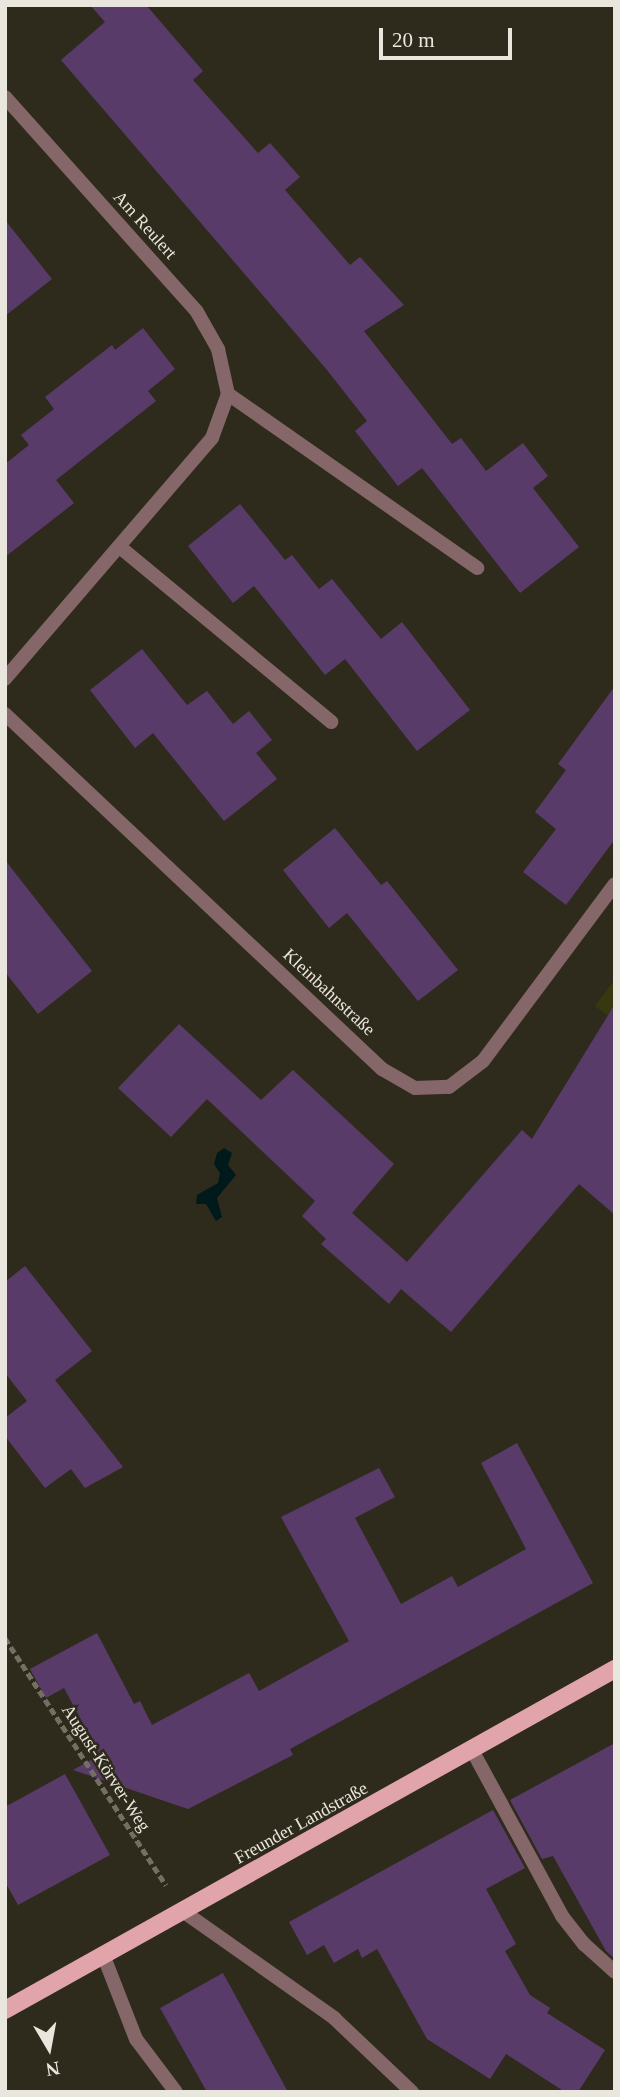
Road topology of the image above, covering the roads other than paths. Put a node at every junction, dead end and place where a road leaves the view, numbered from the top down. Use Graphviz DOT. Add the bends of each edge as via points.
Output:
graph roads {
  1 [pos="5,97"];
  2 [pos="228,394"];
  3 [pos="121,548"];
  4 [pos="477,568"];
  5 [pos="5,679"];
  6 [pos="5,714"];
  7 [pos="331,722"];
  8 [pos="615,884"];
  9 [pos="615,1669"];
  10 [pos="472,1750"];
  11 [pos="184,1912"];
  12 [pos="104,1957"];
  13 [pos="615,1972"];
  14 [pos="5,2010"];
  15 [pos="176,2092"];
  16 [pos="412,2092"];
  1 -- 2 [label="street, Am Reulert" via="197,312 218,349"];
  2 -- 3 [label="street" via="212,438"];
  2 -- 4 [label="street"];
  3 -- 5 [label="street"];
  3 -- 7 [label="street"];
  6 -- 8 [label="street, Kleinbahnstraße" via="382,1069 415,1088 449,1087 483,1060"];
  9 -- 10 [label="main road, Freunder Landstraße"];
  10 -- 11 [label="main road, Freunder Landstraße"];
  10 -- 13 [label="street" via="562,1916"];
  11 -- 12 [label="main road, Freunder Landstraße"];
  11 -- 16 [label="street" via="334,2018"];
  12 -- 14 [label="main road, Freunder Landstraße"];
  12 -- 15 [label="street" via="136,2039"];
}
